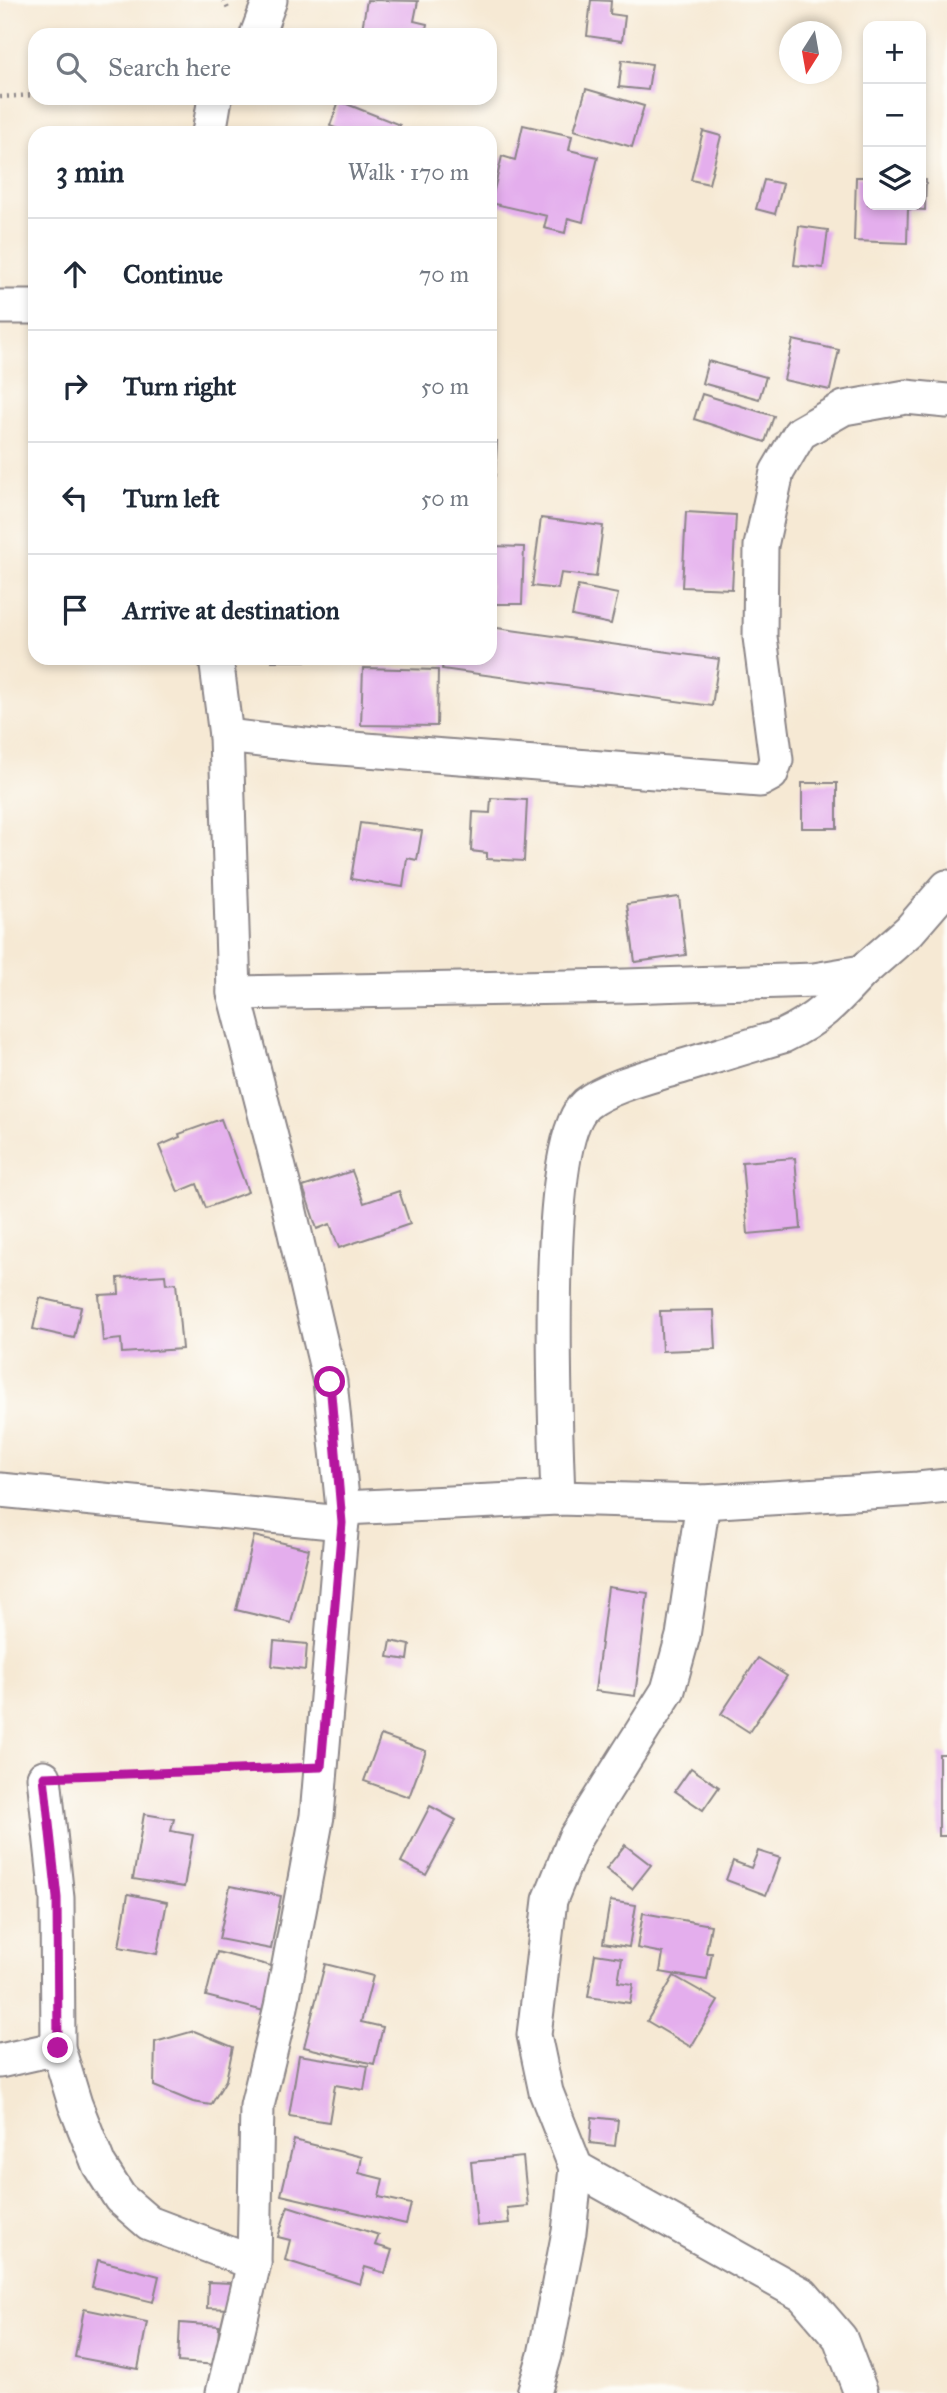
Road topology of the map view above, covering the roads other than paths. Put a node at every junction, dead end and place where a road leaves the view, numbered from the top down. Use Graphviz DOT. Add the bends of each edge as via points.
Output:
graph roads {
  1 [pos="270,0"];
  2 [pos="260,28"];
  3 [pos="214,105"];
  4 [pos="210,126"];
  5 [pos="0,307"];
  6 [pos="28,307"];
  7 [pos="947,401"];
  8 [pos="217,665"];
  9 [pos="226,736"];
  10 [pos="947,887"];
  11 [pos="862,972"];
  12 [pos="234,993"];
  13 [pos="947,1486"];
  14 [pos="0,1490"];
  15 [pos="558,1498"];
  16 [pos="703,1502"];
  17 [pos="342,1515"];
  18 [pos="44,1777"];
  19 [pos="58,2048"];
  20 [pos="0,2062"];
  21 [pos="576,2168"];
  22 [pos="254,2263"];
  23 [pos="223,2393"];
  24 [pos="534,2393"];
  25 [pos="861,2393"];
  1 -- 2 [label="street"];
  3 -- 4 [label="street"];
  5 -- 6 [label="street"];
  7 -- 9 [label="street" via="906,397 844,408 800,433 777,472 761,546 760,637 776,760 771,774 760,780"];
  8 -- 9 [label="street"];
  9 -- 12 [label="street"];
  10 -- 11 [label="street" via="909,930"];
  11 -- 12 [label="street" via="801,981"];
  11 -- 15 [label="street" via="825,1012 804,1026 623,1084 585,1104 572,1130 562,1170 554,1276"];
  12 -- 17 [label="street" via="330,1382"];
  13 -- 16 [label="street"];
  14 -- 17 [label="street"];
  15 -- 16 [label="street"];
  15 -- 17 [label="street"];
  16 -- 21 [label="street" via="683,1636 668,1690 575,1838 550,1900 534,2035 546,2092"];
  17 -- 22 [label="street" via="317,1816 257,2106"];
  18 -- 19 [label="street" via="57,1898"];
  19 -- 20 [label="street"];
  19 -- 22 [label="street" via="99,2165 120,2199 149,2223"];
  21 -- 24 [label="street" via="569,2232"];
  21 -- 25 [label="street" via="803,2295 839,2338"];
  22 -- 23 [label="street"];
}
